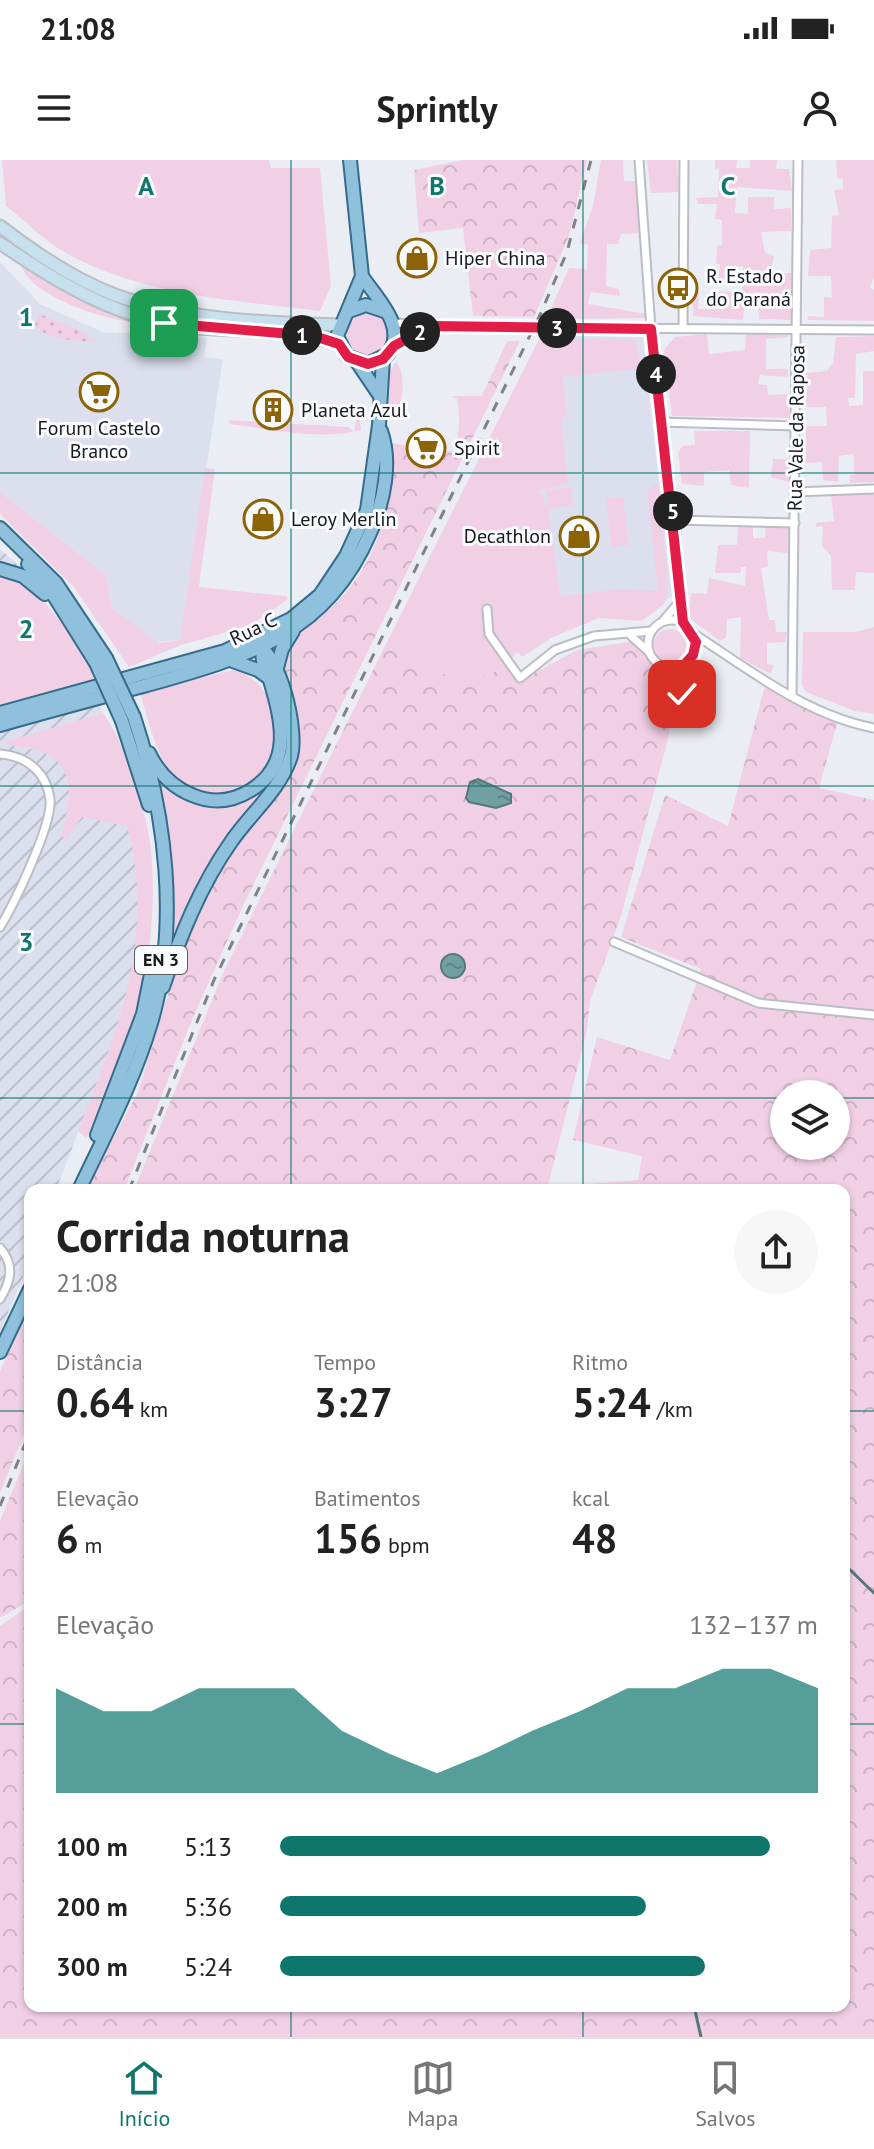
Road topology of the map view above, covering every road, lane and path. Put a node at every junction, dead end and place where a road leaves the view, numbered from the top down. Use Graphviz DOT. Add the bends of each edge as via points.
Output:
graph roads {
  1 [pos="350,160"];
  2 [pos="639,160"];
  3 [pos="684,160"];
  4 [pos="798,160"];
  5 [pos="0,226"];
  6 [pos="0,243"];
  7 [pos="362,276"];
  8 [pos="349,311"];
  9 [pos="390,318"];
  10 [pos="339,325"];
  11 [pos="430,326"];
  12 [pos="683,327"];
  13 [pos="651,329"];
  14 [pos="797,329"];
  15 [pos="874,330"];
  16 [pos="339,344"];
  17 [pos="394,346"];
  18 [pos="383,359"];
  19 [pos="357,362"];
  20 [pos="380,396"];
  21 [pos="661,422"];
  22 [pos="379,425"];
  23 [pos="796,426"];
  24 [pos="874,489"];
  25 [pos="795,492"];
  26 [pos="675,520"];
  27 [pos="795,523"];
  28 [pos="0,528"];
  29 [pos="0,537"];
  30 [pos="0,569"];
  31 [pos="320,595"];
  32 [pos="680,601"];
  33 [pos="487,609"];
  34 [pos="662,621"];
  35 [pos="683,622"];
  36 [pos="75,627"];
  37 [pos="293,631"];
  38 [pos="651,631"];
  39 [pos="694,634"];
  40 [pos="631,636"];
  41 [pos="249,642"];
  42 [pos="710,645"];
  43 [pos="263,647"];
  44 [pos="695,650"];
  45 [pos="649,652"];
  46 [pos="101,661"];
  47 [pos="233,661"];
  48 [pos="685,664"];
  49 [pos="666,668"];
  50 [pos="273,673"];
  51 [pos="792,696"];
  52 [pos="0,713"];
  53 [pos="128,719"];
  54 [pos="0,725"];
  55 [pos="874,728"];
  56 [pos="140,736"];
  57 [pos="0,754"];
  58 [pos="0,927"];
  59 [pos="614,942"];
  60 [pos="874,1015"];
  61 [pos="152,1021"];
  62 [pos="78,1184"];
  63 [pos="79,1184"];
  64 [pos="0,1248"];
  65 [pos="0,1299"];
  66 [pos="24,1302"];
  67 [pos="0,1352"];
  1 -- 7 [label="main road"];
  2 -- 13 [label="street"];
  3 -- 12 [label="street"];
  4 -- 14 [label="street, Rua Vale da Raposa"];
  5 -- 10 [label="main road" via="65,272 128,299 190,313"];
  6 -- 16 [label="main road" via="85,296 164,323 314,336"];
  7 -- 8 [label="main road"];
  7 -- 9 [label="main road"];
  8 -- 9 [label="main road" via="366,305"];
  8 -- 10 [label="main road"];
  9 -- 11 [label="street"];
  9 -- 17 [label="main road"];
  10 -- 16 [label="main road"];
  11 -- 13 [label="street"];
  11 -- 17 [label="street"];
  12 -- 13 [label="street"];
  12 -- 14 [label="street"];
  13 -- 21 [label="street"];
  14 -- 15 [label="street"];
  14 -- 23 [label="street, Rua Vale da Raposa"];
  16 -- 19 [label="main road"];
  17 -- 18 [label="main road"];
  18 -- 19 [label="main road"];
  18 -- 20 [label="main road, Rua C"];
  19 -- 20 [label="main road"];
  20 -- 22 [label="main road, Rua C"];
  21 -- 23 [label="street"];
  21 -- 26 [label="street"];
  22 -- 31 [label="main road, Rua C" via="367,510"];
  22 -- 37 [label="main road, Rua C" via="386,471 358,562 329,600"];
  23 -- 25 [label="street, Rua Vale da Raposa"];
  24 -- 25 [label="street"];
  25 -- 27 [label="street, Rua Vale da Raposa"];
  26 -- 27 [label="street"];
  26 -- 32 [label="street"];
  27 -- 51 [label="street, Rua Vale da Raposa"];
  28 -- 46 [label="main road, EN 3" via="84,619"];
  29 -- 36 [label="main road, EN 3" via="28,563"];
  30 -- 36 [label="main road" via="23,576 44,592"];
  31 -- 41 [label="main road, Rua C" via="291,619"];
  31 -- 43 [label="main road"];
  32 -- 34 [label="street"];
  32 -- 35 [label="street"];
  33 -- 40 [label="street" via="489,634 520,678 555,650 594,636"];
  34 -- 35 [label="street"];
  34 -- 38 [label="street"];
  35 -- 39 [label="street"];
  36 -- 46 [label="main road, EN 3"];
  37 -- 43 [label="main road, Rua C"];
  37 -- 50 [label="main road"];
  38 -- 40 [label="street"];
  38 -- 45 [label="street"];
  39 -- 42 [label="street"];
  39 -- 44 [label="street"];
  40 -- 45 [label="street"];
  41 -- 43 [label="main road"];
  41 -- 52 [label="main road, Rua C"];
  42 -- 44 [label="street"];
  42 -- 51 [label="street" via="749,674"];
  43 -- 47 [label="main road, Rua C"];
  43 -- 50 [label="main road"];
  44 -- 48 [label="street"];
  45 -- 49 [label="street"];
  46 -- 53 [label="main road, EN 3, bridge"];
  47 -- 50 [label="main road"];
  47 -- 54 [label="main road, Rua C"];
  48 -- 49 [label="street"];
  48 -- 49 [label="street" via="682,694"];
  50 -- 56 [label="main road" via="282,723 280,755 264,781 236,799 205,800 186,793 159,771"];
  50 -- 61 [label="main road" via="292,721 291,755 202,890"];
  51 -- 55 [label="street"];
  53 -- 56 [label="main road, EN 3"];
  53 -- 62 [label="main road, EN 3" via="158,858 157,938 143,1014"];
  56 -- 61 [label="main road, EN 3" via="165,856 165,938"];
  57 -- 58 [label="street" via="20,755 39,772 50,800 40,841"];
  59 -- 60 [label="street" via="758,1003"];
  61 -- 63 [label="main road, EN 3" via="126,1094"];
  64 -- 65 [label="street" via="11,1262"];
  66 -- 67 [label="main road"];
}
